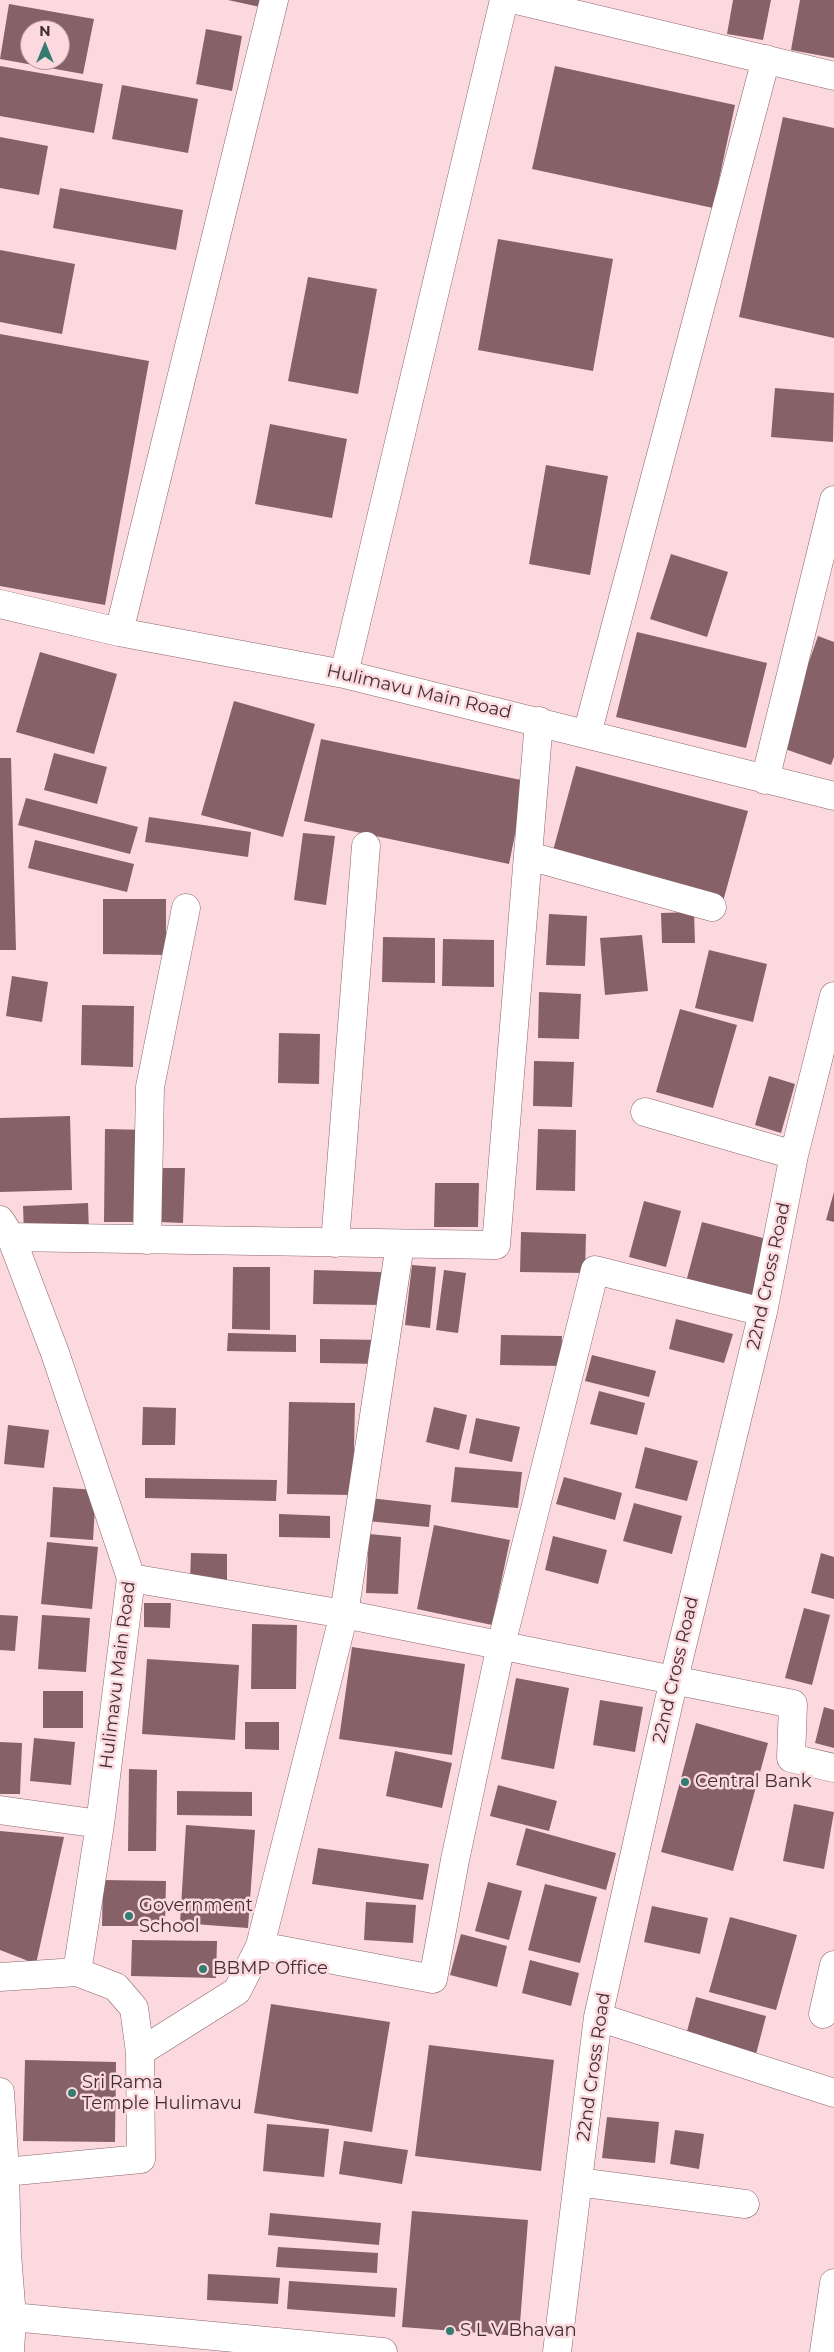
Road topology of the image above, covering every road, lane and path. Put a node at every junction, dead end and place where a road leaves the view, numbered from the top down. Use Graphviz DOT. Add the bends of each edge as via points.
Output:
graph roads {
  1 [pos="274,0"];
  2 [pos="504,0"];
  3 [pos="516,0"];
  4 [pos="766,59"];
  5 [pos="834,76"];
  6 [pos="834,500"];
  7 [pos="0,604"];
  8 [pos="119,632"];
  9 [pos="344,674"];
  10 [pos="539,721"];
  11 [pos="587,734"];
  12 [pos="766,780"];
  13 [pos="834,796"];
  14 [pos="366,846"];
  15 [pos="528,856"];
  16 [pos="712,907"];
  17 [pos="186,908"];
  18 [pos="834,996"];
  19 [pos="645,1112"];
  20 [pos="794,1155"];
  21 [pos="5,1229"];
  22 [pos="147,1240"];
  23 [pos="335,1243"];
  24 [pos="400,1244"];
  25 [pos="763,1312"];
  26 [pos="131,1578"];
  27 [pos="344,1614"];
  28 [pos="501,1645"];
  29 [pos="674,1679"];
  30 [pos="834,1768"];
  31 [pos="0,1810"];
  32 [pos="100,1824"];
  33 [pos="260,1946"];
  34 [pos="834,1965"];
  35 [pos="77,1972"];
  36 [pos="0,1977"];
  37 [pos="823,2014"];
  38 [pos="598,2018"];
  39 [pos="140,2052"];
  40 [pos="0,2092"];
  41 [pos="834,2093"];
  42 [pos="2,2173"];
  43 [pos="578,2182"];
  44 [pos="745,2204"];
  45 [pos="4,2254"];
  46 [pos="834,2283"];
  47 [pos="12,2317"];
  48 [pos="10,2352"];
  49 [pos="384,2352"];
  50 [pos="557,2352"];
  51 [pos="824,2352"];
  1 -- 8 [label="street"];
  2 -- 9 [label="street"];
  3 -- 4 [label="street"];
  4 -- 5 [label="street"];
  4 -- 11 [label="street"];
  6 -- 12 [label="street"];
  7 -- 8 [label="street, Hulimavu Main Road"];
  8 -- 9 [label="street, Hulimavu Main Road"];
  9 -- 10 [label="street, Hulimavu Main Road"];
  10 -- 11 [label="street, Hulimavu Main Road"];
  10 -- 15 [label="street"];
  11 -- 12 [label="street, Hulimavu Main Road"];
  12 -- 13 [label="street, Hulimavu Main Road"];
  14 -- 23 [label="street"];
  15 -- 16 [label="street"];
  15 -- 24 [label="street" via="496,1245"];
  17 -- 22 [label="street" via="150,1087"];
  18 -- 20 [label="street, 22nd Cross Road"];
  19 -- 20 [label="street"];
  20 -- 25 [label="street, 22nd Cross Road"];
  21 -- 22 [label="street"];
  21 -- 26 [label="street, Hulimavu Main Road" via="54,1353"];
  22 -- 23 [label="street"];
  23 -- 24 [label="street"];
  24 -- 27 [label="street"];
  25 -- 28 [label="street" via="595,1270"];
  25 -- 29 [label="street, 22nd Cross Road"];
  26 -- 27 [label="street"];
  26 -- 32 [label="street, Hulimavu Main Road"];
  27 -- 28 [label="street"];
  27 -- 33 [label="street"];
  28 -- 29 [label="street"];
  28 -- 33 [label="street" via="454,1860 433,1979"];
  29 -- 30 [label="street" via="793,1704 791,1758"];
  29 -- 38 [label="street, 22nd Cross Road"];
  31 -- 32 [label="street"];
  32 -- 35 [label="street, Hulimavu Main Road"];
  33 -- 39 [label="street" via="237,1991"];
  34 -- 37 [label="street"];
  35 -- 36 [label="street"];
  35 -- 39 [label="street" via="116,1987 134,2008"];
  38 -- 41 [label="street"];
  38 -- 43 [label="street, 22nd Cross Road"];
  39 -- 42 [label="street" via="141,2159"];
  40 -- 42 [label="street"];
  42 -- 45 [label="street"];
  43 -- 44 [label="street"];
  43 -- 50 [label="street, 22nd Cross Road"];
  45 -- 47 [label="street"];
  46 -- 51 [label="street"];
  47 -- 48 [label="street"];
  47 -- 49 [label="street"];
}
